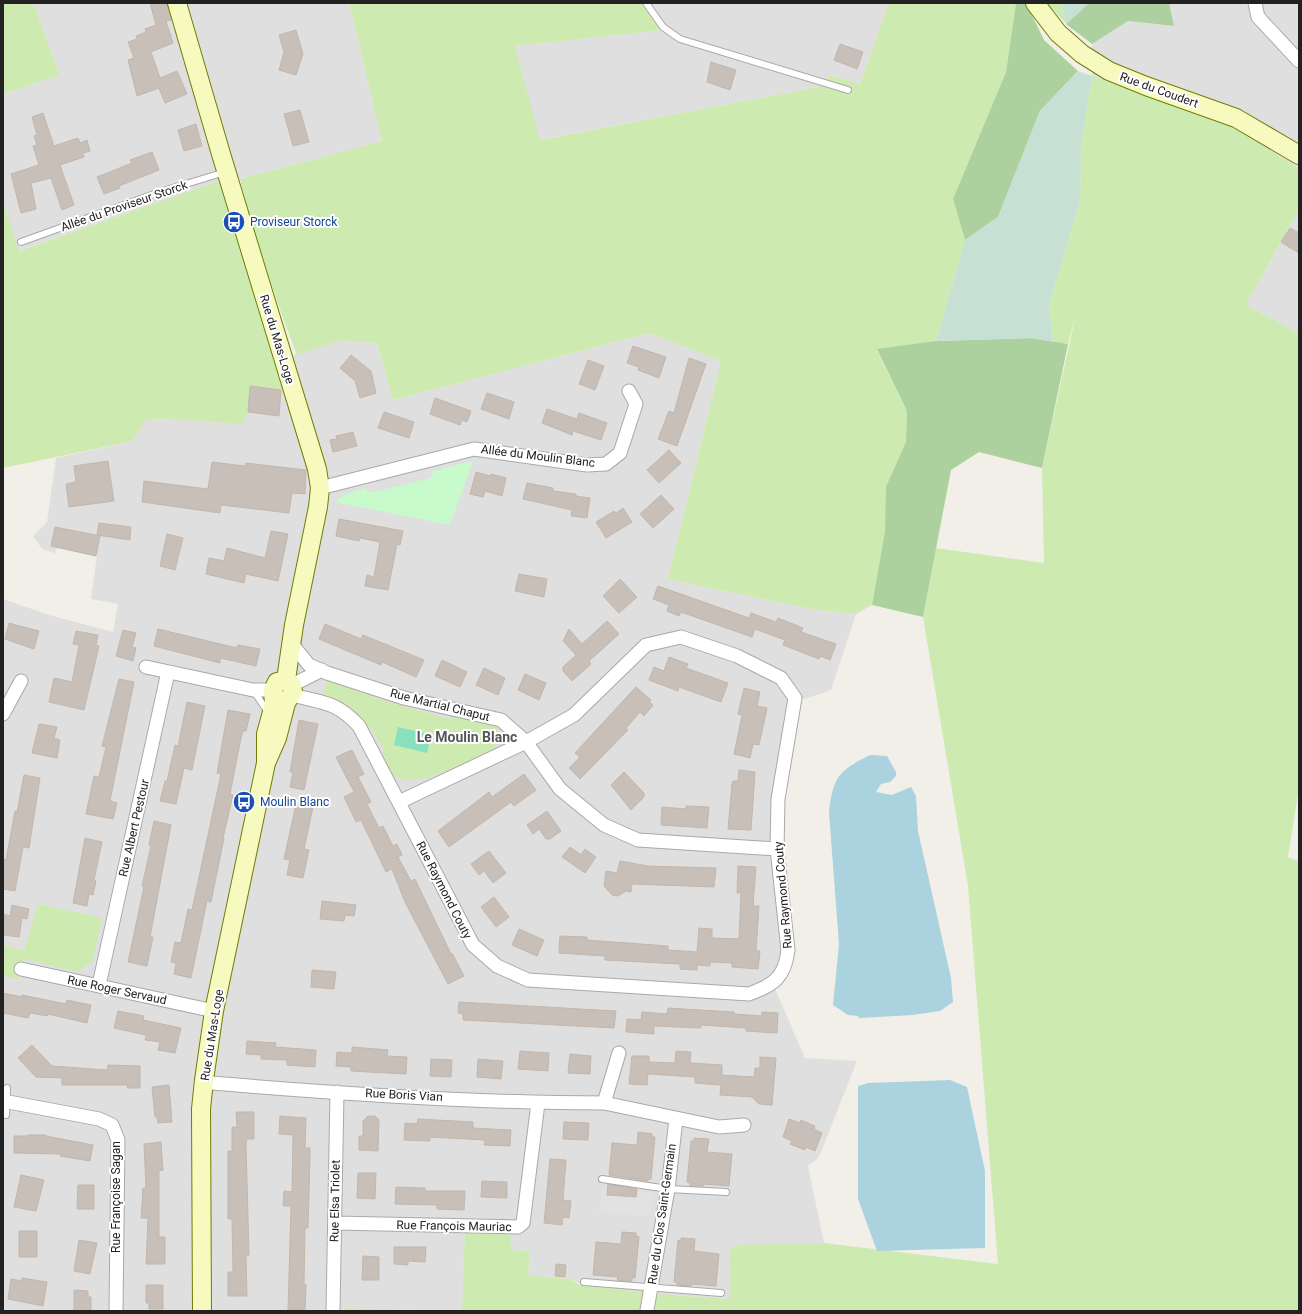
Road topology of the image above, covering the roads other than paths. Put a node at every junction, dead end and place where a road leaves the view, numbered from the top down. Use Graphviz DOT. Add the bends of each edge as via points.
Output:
graph roads {
  1 [pos="178,3"];
  2 [pos="646,3"];
  3 [pos="1035,3"];
  4 [pos="1255,3"];
  5 [pos="1299,62"];
  6 [pos="848,90"];
  7 [pos="1299,155"];
  8 [pos="227,171"];
  9 [pos="21,242"];
  10 [pos="629,391"];
  11 [pos="320,488"];
  12 [pos="291,643"];
  13 [pos="146,667"];
  14 [pos="322,670"];
  15 [pos="168,672"];
  16 [pos="21,681"];
  17 [pos="253,690"];
  18 [pos="284,691"];
  19 [pos="3,714"];
  20 [pos="271,715"];
  21 [pos="526,742"];
  22 [pos="266,763"];
  23 [pos="399,802"];
  24 [pos="777,849"];
  25 [pos="21,970"];
  26 [pos="99,985"];
  27 [pos="214,1011"];
  28 [pos="619,1053"];
  29 [pos="204,1080"];
  30 [pos="7,1088"];
  31 [pos="337,1092"];
  32 [pos="5,1102"];
  33 [pos="538,1103"];
  34 [pos="604,1103"];
  35 [pos="6,1115"];
  36 [pos="676,1119"];
  37 [pos="744,1125"];
  38 [pos="602,1179"];
  39 [pos="668,1189"];
  40 [pos="726,1192"];
  41 [pos="335,1223"];
  42 [pos="584,1282"];
  43 [pos="652,1287"];
  44 [pos="721,1293"];
  45 [pos="647,1310"];
  46 [pos="116,1311"];
  47 [pos="202,1311"];
  48 [pos="333,1311"];
  1 -- 8 [label="main road, Rue du Mas-Loge"];
  2 -- 6 [label="lane" via="663,27 680,39"];
  3 -- 7 [label="main road, Rue du Coudert" via="1058,33 1082,54 1109,71 1236,118"];
  4 -- 5 [label="street" via="1258,17"];
  8 -- 9 [label="lane, Allée du Proviseur Storck"];
  8 -- 11 [label="main road, Rue du Mas-Loge" via="317,469"];
  10 -- 11 [label="street, Allée du Moulin Blanc" via="636,404 620,453 606,464 587,465 474,449"];
  11 -- 12 [label="main road, Rue du Mas-Loge" via="316,521"];
  12 -- 14 [label="street, Rue Martial Chaput" via="309,665"];
  12 -- 18 [label="main road, Rue du Mas-Loge"];
  13 -- 15 [label="street"];
  14 -- 18 [label="street"];
  14 -- 21 [label="street, Rue Martial Chaput" via="404,698 501,720"];
  15 -- 17 [label="street"];
  15 -- 26 [label="street, Rue Albert Pestour"];
  16 -- 19 [label="street"];
  17 -- 18 [label="street"];
  17 -- 20 [label="lane"];
  18 -- 20 [label="main road, Rue du Mas-Loge"];
  18 -- 22 [label="main road, Rue du Mas-Loge" via="284,710 277,738"];
  18 -- 23 [label="street, Rue Raymond Couty" via="338,707 348,714 359,726"];
  20 -- 22 [label="main road, Rue du Mas-Loge" via="266,734"];
  21 -- 23 [label="street, Rue Raymond Couty"];
  21 -- 24 [label="street, Rue Martial Chaput" via="560,789 604,825 638,840"];
  21 -- 24 [label="street, Rue Raymond Couty" via="574,715 646,645 681,637 737,656 781,678 795,698 778,799"];
  22 -- 27 [label="main road, Rue du Mas-Loge"];
  23 -- 24 [label="street, Rue Raymond Couty" via="473,945 497,966 528,980 749,994 766,988 780,976 787,962 788,950"];
  25 -- 26 [label="street, Rue Roger Servaud"];
  26 -- 27 [label="street, Rue Roger Servaud"];
  27 -- 29 [label="main road, Rue du Mas-Loge"];
  28 -- 34 [label="street"];
  29 -- 31 [label="street, Rue Boris Vian" via="212,1083"];
  29 -- 47 [label="main road, Rue du Mas-Loge" via="201,1109"];
  30 -- 32 [label="lane"];
  31 -- 33 [label="street, Rue Boris Vian"];
  31 -- 41 [label="street, Rue Elsa Triolet"];
  32 -- 35 [label="lane"];
  32 -- 46 [label="street, Rue Françoise Sagan" via="99,1119 112,1125 118,1140"];
  33 -- 34 [label="street, Rue Boris Vian"];
  33 -- 41 [label="street, Rue François Mauriac" via="523,1223 518,1227"];
  34 -- 36 [label="street, Rue Boris Vian"];
  36 -- 37 [label="street, Rue Boris Vian" via="719,1127"];
  36 -- 39 [label="street, Rue du Clos Saint-Germain"];
  38 -- 39 [label="lane"];
  39 -- 40 [label="lane"];
  39 -- 43 [label="street, Rue du Clos Saint-Germain"];
  41 -- 48 [label="street, Rue Elsa Triolet"];
  42 -- 43 [label="lane"];
  43 -- 44 [label="lane"];
  43 -- 45 [label="street, Rue du Clos Saint-Germain"];
}
